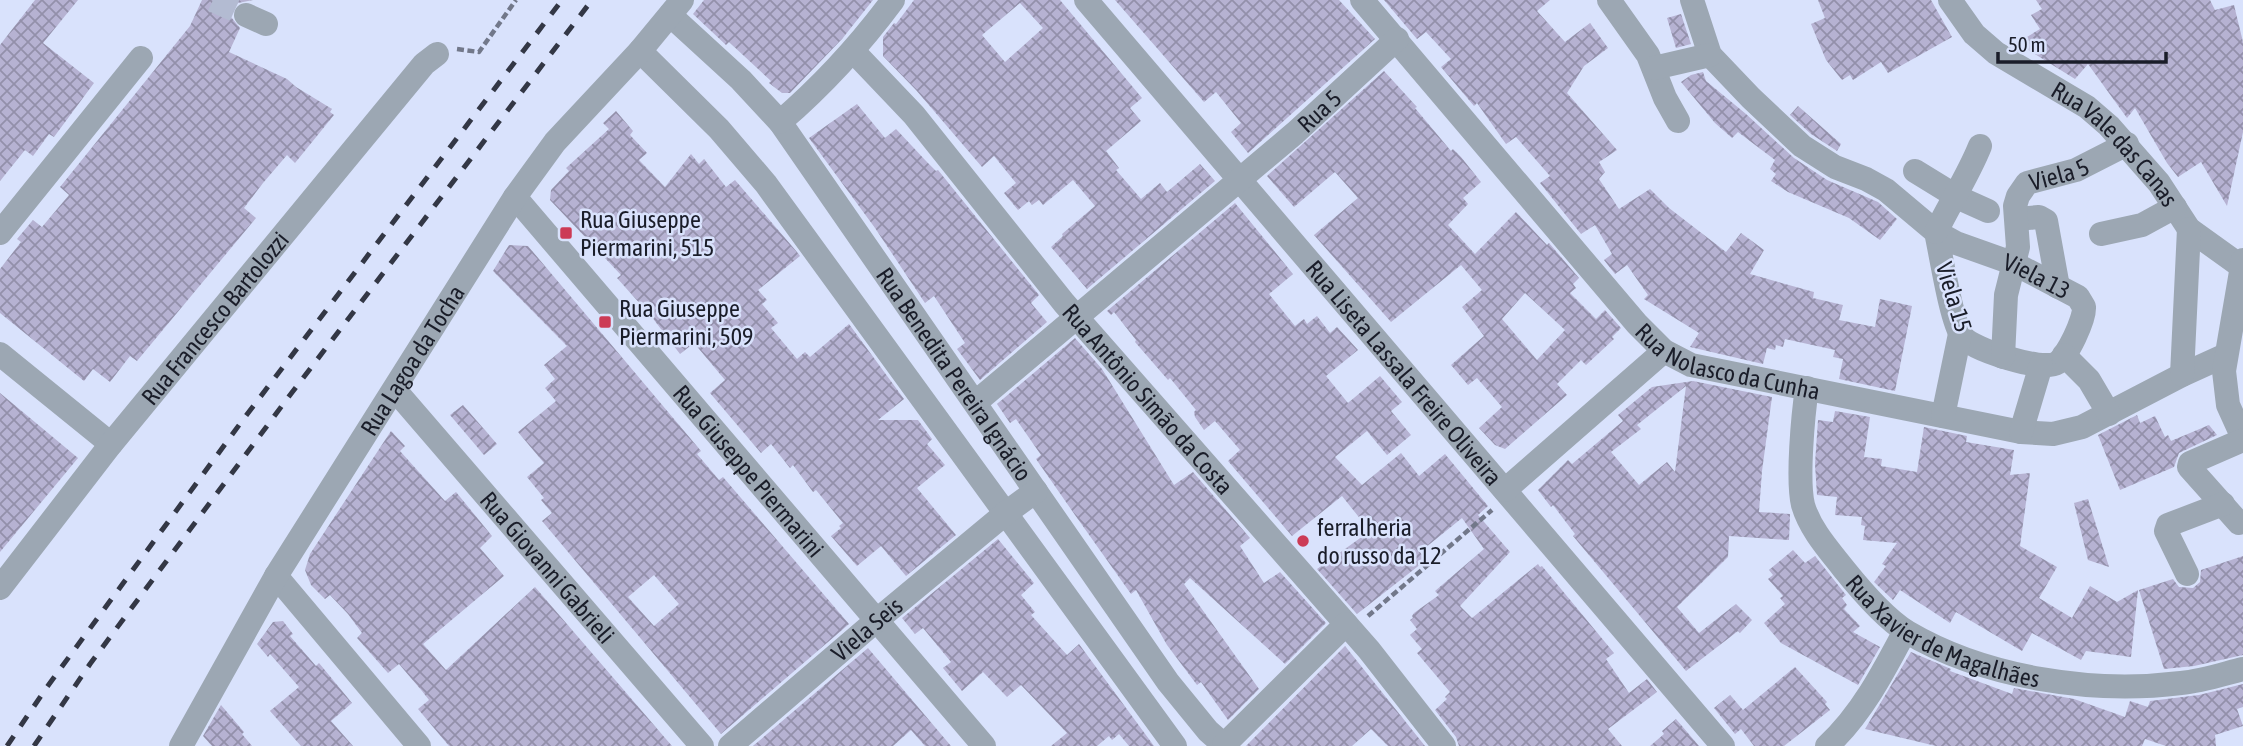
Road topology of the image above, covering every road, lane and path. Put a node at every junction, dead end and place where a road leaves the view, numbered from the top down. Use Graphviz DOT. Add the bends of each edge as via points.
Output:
graph roads {
  1 [pos="516,0"];
  2 [pos="892,0"];
  3 [pos="1087,0"];
  4 [pos="1362,0"];
  5 [pos="1609,0"];
  6 [pos="1692,0"];
  7 [pos="1950,0"];
  8 [pos="676,8"];
  9 [pos="1397,39"];
  10 [pos="640,51"];
  11 [pos="478,52"];
  12 [pos="854,52"];
  13 [pos="437,54"];
  14 [pos="1710,55"];
  15 [pos="141,58"];
  16 [pos="1654,68"];
  17 [pos="1678,121"];
  18 [pos="780,122"];
  19 [pos="2127,144"];
  20 [pos="1980,146"];
  21 [pos="1915,171"];
  22 [pos="1239,179"];
  23 [pos="1954,195"];
  24 [pos="515,197"];
  25 [pos="2175,207"];
  26 [pos="1988,211"];
  27 [pos="2017,219"];
  28 [pos="2189,229"];
  29 [pos="1936,232"];
  30 [pos="0,233"];
  31 [pos="2101,234"];
  32 [pos="2015,264"];
  33 [pos="2242,264"];
  34 [pos="2058,287"];
  35 [pos="1076,316"];
  36 [pos="1960,334"];
  37 [pos="1664,351"];
  38 [pos="0,354"];
  39 [pos="2064,355"];
  40 [pos="2226,355"];
  41 [pos="2003,357"];
  42 [pos="2041,365"];
  43 [pos="2182,375"];
  44 [pos="1807,388"];
  45 [pos="395,390"];
  46 [pos="976,402"];
  47 [pos="2109,414"];
  48 [pos="1942,416"];
  49 [pos="2021,432"];
  50 [pos="2243,439"];
  51 [pos="111,444"];
  52 [pos="1037,491"];
  53 [pos="1508,492"];
  54 [pos="2223,504"];
  55 [pos="1006,513"];
  56 [pos="2239,523"];
  57 [pos="2187,574"];
  58 [pos="276,576"];
  59 [pos="0,588"];
  60 [pos="877,620"];
  61 [pos="1349,627"];
  62 [pos="1905,631"];
  63 [pos="2243,669"];
  64 [pos="181,746"];
  65 [pos="419,746"];
  66 [pos="702,746"];
  67 [pos="730,746"];
  68 [pos="984,746"];
  69 [pos="1175,746"];
  70 [pos="1224,746"];
  71 [pos="1444,746"];
  72 [pos="1723,746"];
  73 [pos="1826,746"];
  1 -- 11 [label="path"];
  2 -- 12 [label="street"];
  3 -- 22 [label="street, Rua Liseta Lassala Freire Oliveira"];
  4 -- 9 [label="street, Rua Nolasco da Cunha"];
  5 -- 16 [label="street"];
  6 -- 14 [label="street"];
  7 -- 19 [label="street, Rua Vale das Canas" via="1974,34 1996,53 2087,107"];
  8 -- 10 [label="street, Rua Lagoa da Tocha"];
  8 -- 18 [label="street, Rua Benedita Pereira Ignácio"];
  9 -- 22 [label="street, Rua 5"];
  9 -- 37 [label="street, Rua Nolasco da Cunha"];
  10 -- 24 [label="street, Rua Lagoa da Tocha" via="555,142"];
  10 -- 55 [label="street, Rua Benedita Pereira Ignácio" via="719,129 766,184"];
  12 -- 18 [label="street"];
  12 -- 35 [label="street, Rua Antônio Simão da Costa" via="914,115"];
  13 -- 51 [label="street, Rua Francesco Bartolozzi" via="424,64"];
  14 -- 16 [label="street"];
  14 -- 29 [label="street, Viela 13" via="1802,146 1886,190"];
  15 -- 30 [label="street"];
  16 -- 17 [label="street"];
  18 -- 46 [label="street, Rua Benedita Pereira Ignácio"];
  19 -- 25 [label="street, Rua Vale das Canas"];
  19 -- 27 [label="street, Viela 5" via="2085,167 2027,183 2016,202"];
  20 -- 23 [label="street"];
  21 -- 23 [label="street"];
  22 -- 35 [label="street, Rua 5"];
  22 -- 53 [label="street, Rua Liseta Lassala Freire Oliveira"];
  23 -- 26 [label="street"];
  23 -- 29 [label="street"];
  24 -- 45 [label="street, Rua Lagoa da Tocha"];
  24 -- 60 [label="street, Rua Giuseppe Piermarini"];
  25 -- 28 [label="street, Rua Vale das Canas"];
  25 -- 31 [label="street" via="2142,225"];
  27 -- 32 [label="street, Viela 5"];
  27 -- 34 [label="street" via="2039,217 2046,221"];
  28 -- 33 [label="street, Rua Vale das Canas"];
  28 -- 43 [label="street"];
  29 -- 32 [label="street, Viela 13"];
  29 -- 36 [label="street, Viela 15"];
  32 -- 34 [label="street, Viela 13"];
  32 -- 41 [label="street, Viela 5" via="2006,295"];
  33 -- 40 [label="street"];
  34 -- 39 [label="street, Viela 13" via="2078,297 2084,307 2083,321"];
  35 -- 46 [label="street, Rua 5"];
  35 -- 61 [label="street, Rua Antônio Simão da Costa"];
  36 -- 41 [label="street, Viela 15" via="1978,348"];
  36 -- 48 [label="street"];
  37 -- 44 [label="street, Rua Nolasco da Cunha" via="1690,365"];
  37 -- 53 [label="street"];
  38 -- 51 [label="street"];
  39 -- 42 [label="street" via="2055,365"];
  39 -- 47 [label="street" via="2089,380"];
  40 -- 43 [label="street, Rua Nolasco da Cunha"];
  40 -- 50 [label="street" via="2228,405"];
  41 -- 42 [label="street, Viela 15"];
  42 -- 49 [label="street"];
  43 -- 47 [label="street, Rua Nolasco da Cunha"];
  44 -- 48 [label="street, Rua Nolasco da Cunha"];
  44 -- 62 [label="street, Rua Xavier de Magalhães" via="1801,478 1807,514 1853,580"];
  45 -- 58 [label="street, Rua Lagoa da Tocha"];
  45 -- 66 [label="street, Rua Giovanni Gabrieli"];
  46 -- 52 [label="street, Rua Benedita Pereira Ignácio"];
  47 -- 49 [label="street, Rua Nolasco da Cunha" via="2070,431"];
  48 -- 49 [label="street, Rua Nolasco da Cunha"];
  50 -- 54 [label="street" via="2189,465"];
  51 -- 59 [label="street, Rua Francesco Bartolozzi"];
  52 -- 55 [label="street, Viela Seis"];
  52 -- 70 [label="street, Rua Benedita Pereira Ignácio" via="1168,682"];
  53 -- 61 [label="path"];
  53 -- 72 [label="street, Rua Liseta Lassala Freire Oliveira"];
  54 -- 56 [label="street"];
  54 -- 57 [label="street" via="2168,525 2166,531"];
  55 -- 60 [label="street, Viela Seis"];
  55 -- 69 [label="street, Rua Benedita Pereira Ignácio"];
  58 -- 64 [label="street, Rua Lagoa da Tocha"];
  58 -- 65 [label="street"];
  60 -- 67 [label="street, Viela Seis"];
  60 -- 68 [label="street, Rua Giuseppe Piermarini"];
  61 -- 70 [label="street"];
  61 -- 71 [label="street, Rua Antônio Simão da Costa"];
  62 -- 63 [label="street, Rua Xavier de Magalhães" via="1985,664 2085,685 2184,683"];
  62 -- 73 [label="street" via="1851,720"];
}
